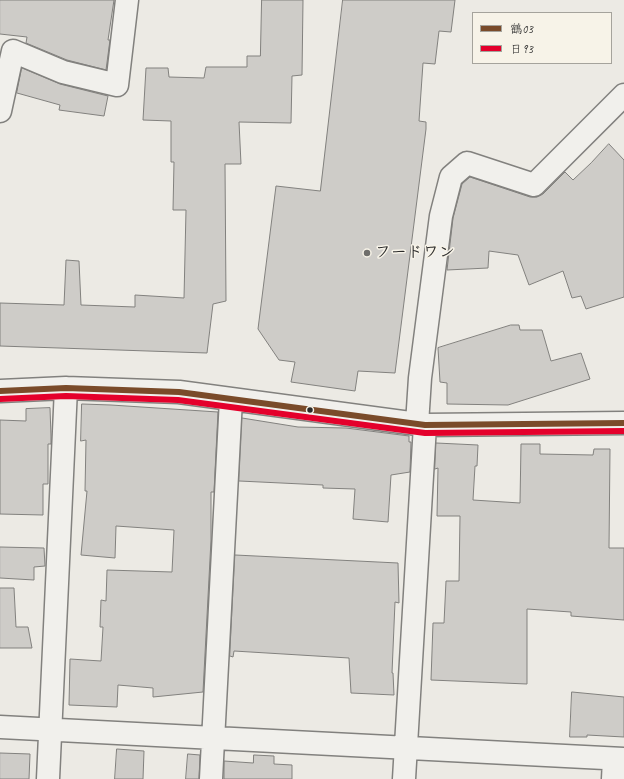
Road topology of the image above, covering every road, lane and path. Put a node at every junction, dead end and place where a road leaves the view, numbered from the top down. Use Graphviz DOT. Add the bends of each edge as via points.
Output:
graph roads {
  1 [pos="127,0"];
  2 [pos="624,95"];
  3 [pos="0,111"];
  4 [pos="66,388"];
  5 [pos="0,391"];
  6 [pos="231,399"];
  7 [pos="624,423"];
  8 [pos="421,424"];
  9 [pos="0,727"];
  10 [pos="50,730"];
  11 [pos="213,738"];
  12 [pos="405,748"];
  13 [pos="617,766"];
  14 [pos="48,779"];
  15 [pos="211,779"];
  16 [pos="404,779"];
  1 -- 3 [label="street" via="117,84 63,72 13,51"];
  2 -- 8 [label="street" via="534,185 466,163 451,177 441,216 420,378"];
  4 -- 5 [label="street"];
  4 -- 6 [label="street" via="179,392"];
  4 -- 10 [label="street"];
  6 -- 8 [label="street"];
  6 -- 11 [label="street"];
  7 -- 8 [label="street"];
  8 -- 12 [label="street"];
  9 -- 10 [label="street"];
  10 -- 11 [label="street"];
  10 -- 14 [label="street"];
  11 -- 12 [label="street"];
  11 -- 15 [label="street"];
  12 -- 13 [label="street"];
  12 -- 16 [label="street"];
}
